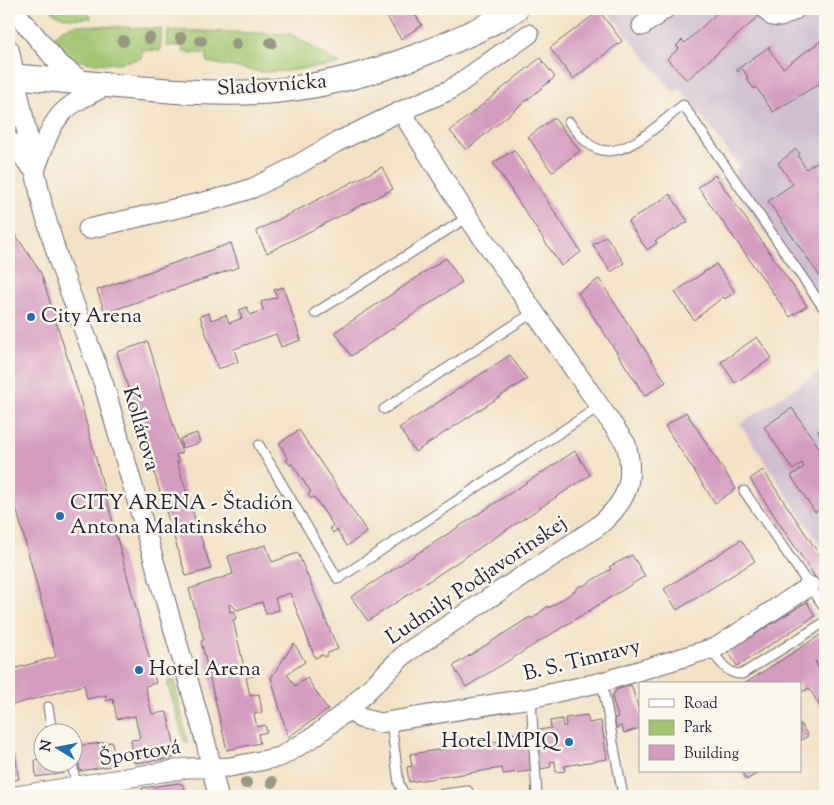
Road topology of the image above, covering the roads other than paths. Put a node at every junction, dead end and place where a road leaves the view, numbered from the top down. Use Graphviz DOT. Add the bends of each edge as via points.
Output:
graph roads {
  1 [pos="14,9"];
  2 [pos="516,9"];
  3 [pos="665,9"];
  4 [pos="766,9"];
  5 [pos="796,9"];
  6 [pos="642,26"];
  7 [pos="529,34"];
  8 [pos="9,49"];
  9 [pos="11,76"];
  10 [pos="83,82"];
  11 [pos="109,85"];
  12 [pos="401,111"];
  13 [pos="569,122"];
  14 [pos="9,140"];
  15 [pos="35,171"];
  16 [pos="468,217"];
  17 [pos="88,229"];
  18 [pos="825,310"];
  19 [pos="534,312"];
  20 [pos="315,313"];
  21 [pos="600,406"];
  22 [pos="384,409"];
  23 [pos="259,445"];
  24 [pos="744,491"];
  25 [pos="810,586"];
  26 [pos="825,608"];
  27 [pos="825,622"];
  28 [pos="710,650"];
  29 [pos="602,682"];
  30 [pos="531,698"];
  31 [pos="48,707"];
  32 [pos="350,708"];
  33 [pos="50,722"];
  34 [pos="391,722"];
  35 [pos="212,768"];
  36 [pos="74,772"];
  37 [pos="76,787"];
  38 [pos="468,791"];
  39 [pos="54,793"];
  40 [pos="16,796"];
  41 [pos="218,796"];
  42 [pos="409,796"];
  43 [pos="428,796"];
  44 [pos="537,796"];
  45 [pos="623,796"];
  1 -- 10 [label="street" via="58,63"];
  2 -- 11 [label="street, Sladovnícka" via="432,50 336,82 273,91 237,92"];
  3 -- 6 [label="street"];
  4 -- 5 [label="street" via="772,16 781,17"];
  7 -- 12 [label="street" via="450,90"];
  8 -- 9 [label="street, Kollárova"];
  9 -- 10 [label="street, Sladovnícka"];
  9 -- 15 [label="street, Kollárova"];
  10 -- 11 [label="street, Sladovnícka"];
  11 -- 15 [label="street" via="78,99 57,116"];
  12 -- 16 [label="street, Ľudmily Podjavorinskej"];
  12 -- 17 [label="street" via="253,188"];
  13 -- 18 [label="lane" via="586,141 600,150 615,151 630,146 683,105"];
  14 -- 15 [label="street"];
  15 -- 35 [label="street, Kollárova" via="60,265 106,393"];
  16 -- 19 [label="street, Ľudmily Podjavorinskej"];
  16 -- 20 [label="lane"];
  19 -- 21 [label="street, Ľudmily Podjavorinskej"];
  19 -- 22 [label="lane"];
  21 -- 23 [label="lane" via="338,579"];
  21 -- 32 [label="street, Ľudmily Podjavorinskej" via="626,444 630,458 628,488 613,514 406,653"];
  24 -- 25 [label="lane"];
  25 -- 26 [label="lane"];
  25 -- 28 [label="street, B. S. Timravy" via="731,640"];
  27 -- 28 [label="lane" via="742,674 735,675 728,670"];
  28 -- 29 [label="street, B. S. Timravy"];
  29 -- 30 [label="street, B. S. Timravy"];
  29 -- 45 [label="lane"];
  30 -- 34 [label="street, B. S. Timravy"];
  30 -- 44 [label="lane"];
  31 -- 33 [label="lane"];
  32 -- 34 [label="street, B. S. Timravy" via="360,718"];
  32 -- 35 [label="street, Ľudmily Podjavorinskej" via="315,736 280,757"];
  34 -- 42 [label="lane" via="399,784"];
  35 -- 37 [label="street, Športová" via="187,768"];
  35 -- 41 [label="street, Kollárova"];
  36 -- 37 [label="lane"];
  37 -- 39 [label="street, Športová"];
  38 -- 43 [label="lane"];
  39 -- 40 [label="street, Športová"];
}
